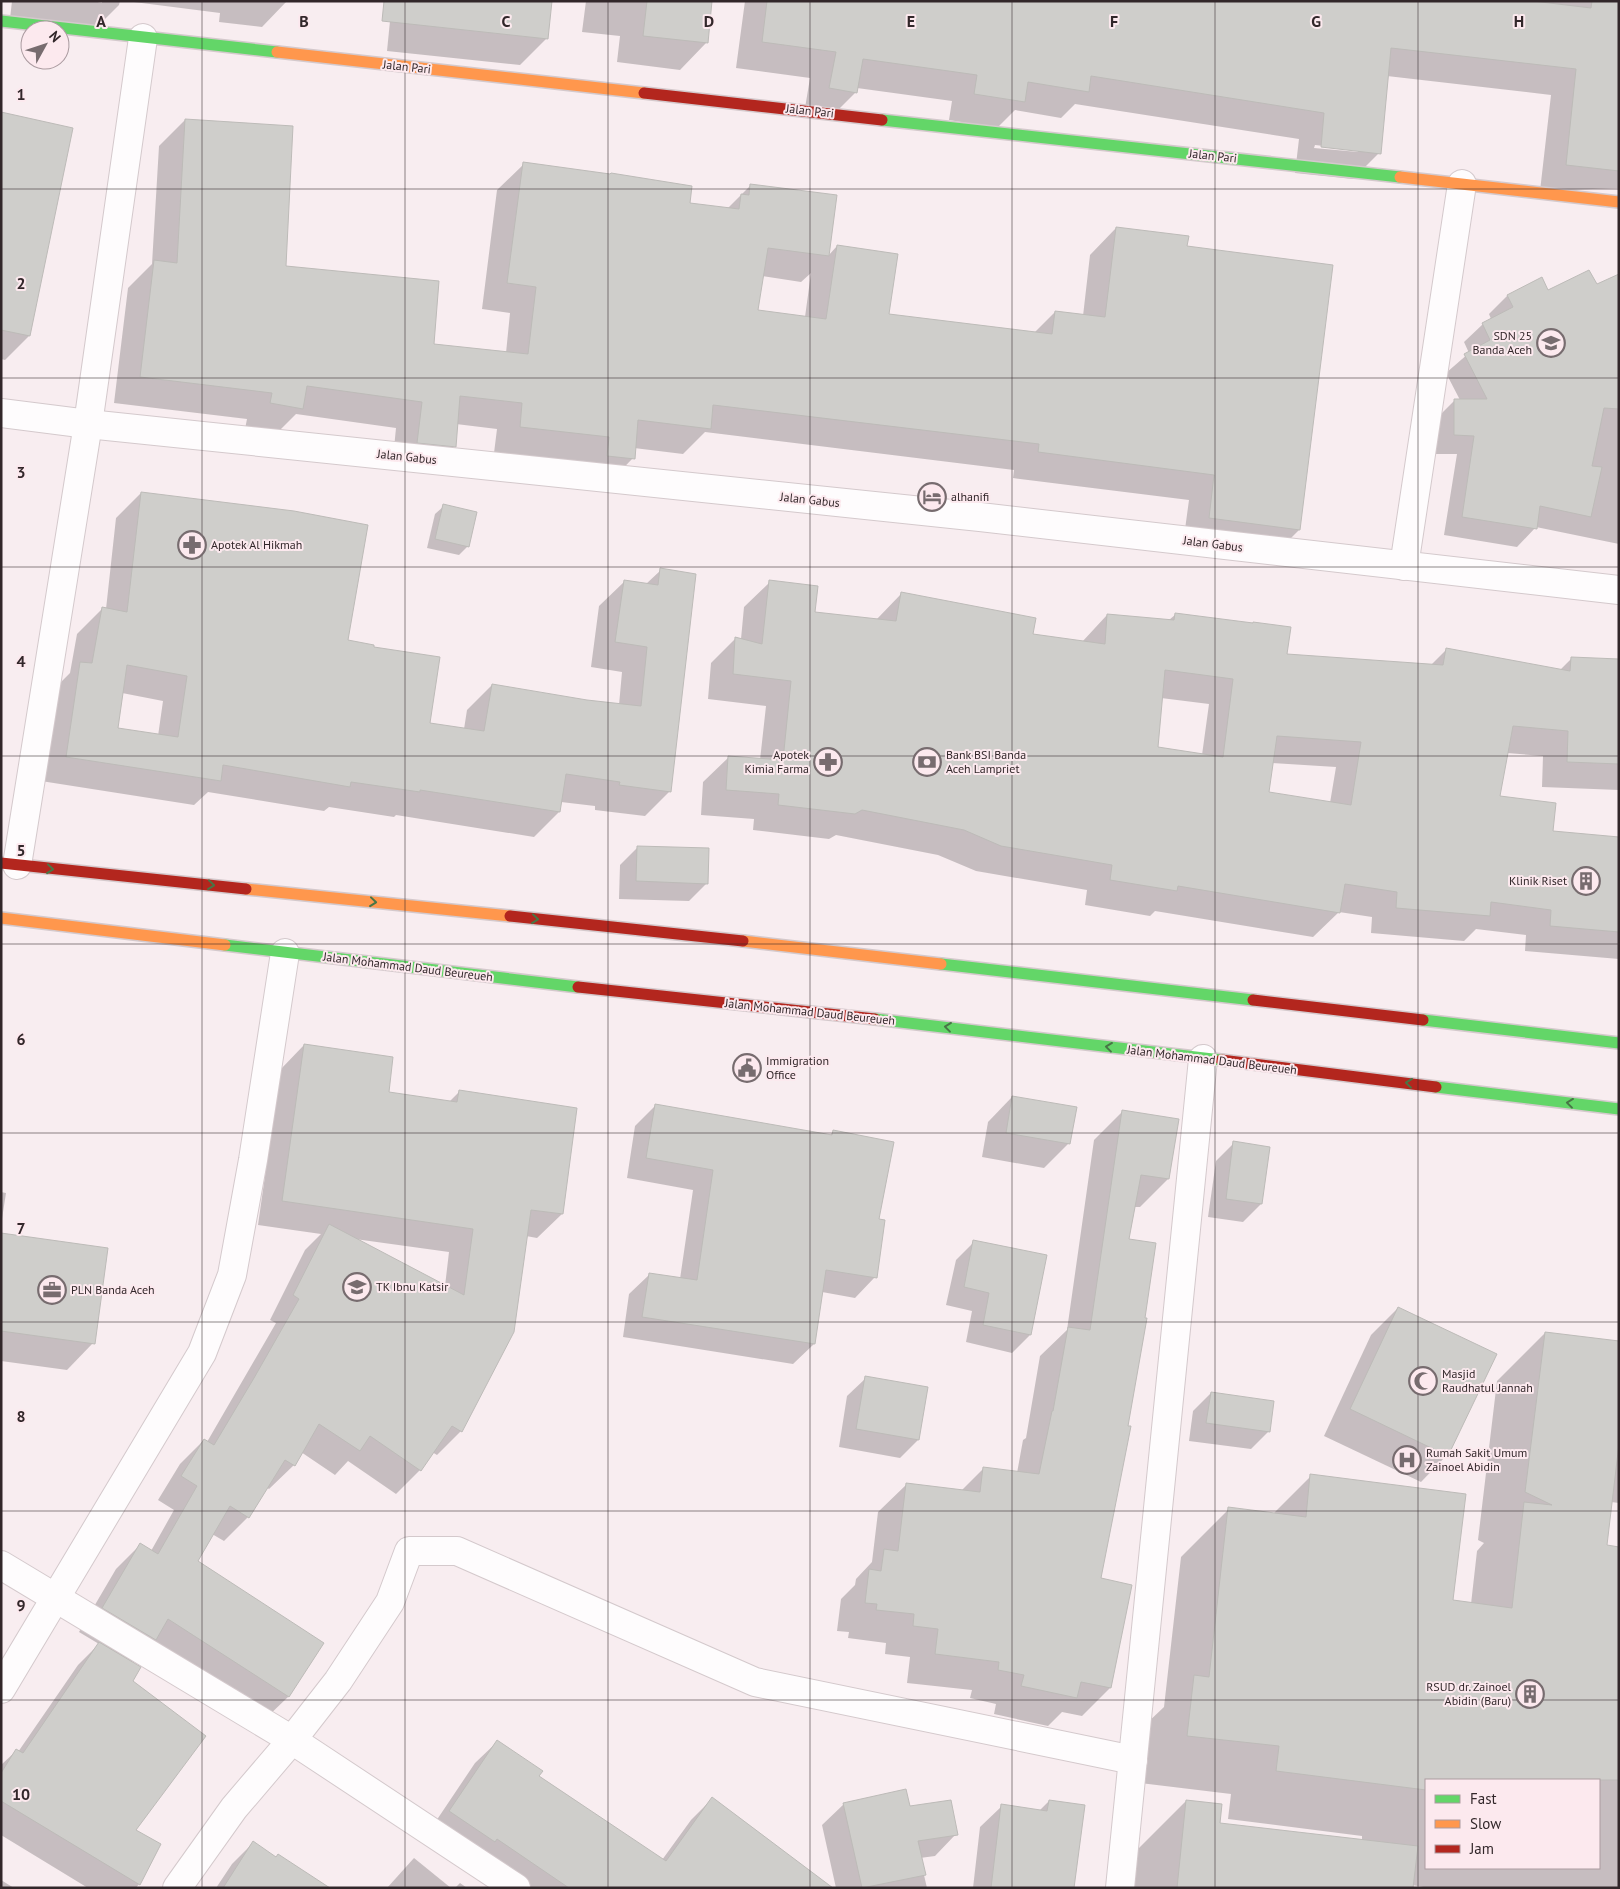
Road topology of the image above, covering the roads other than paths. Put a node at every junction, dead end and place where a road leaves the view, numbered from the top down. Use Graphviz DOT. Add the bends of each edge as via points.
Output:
graph roads {
  1 [pos="1,21"];
  2 [pos="143,38"];
  3 [pos="1462,184"];
  4 [pos="1619,202"];
  5 [pos="1,413"];
  6 [pos="88,424"];
  7 [pos="1404,566"];
  8 [pos="1619,590"];
  9 [pos="9,864"];
  10 [pos="1,918"];
  11 [pos="285,953"];
  12 [pos="1619,1043"];
  13 [pos="1203,1059"];
  14 [pos="1619,1109"];
  15 [pos="1,1565"];
  16 [pos="57,1598"];
  17 [pos="1,1690"];
  18 [pos="292,1740"];
  19 [pos="1132,1760"];
  20 [pos="177,1888"];
  21 [pos="516,1888"];
  22 [pos="1120,1888"];
  1 -- 2 [label="main road, Jalan Pari"];
  2 -- 3 [label="main road, Jalan Pari"];
  2 -- 6 [label="street"];
  3 -- 4 [label="main road, Jalan Pari"];
  3 -- 7 [label="street"];
  5 -- 6 [label="street, Jalan Gabus"];
  6 -- 7 [label="street, Jalan Gabus" via="980,517"];
  6 -- 9 [label="street"];
  7 -- 8 [label="street, Jalan Gabus"];
  9 -- 12 [label="main road, one-way" via="766,943"];
  10 -- 11 [label="main road, Jalan Mohammad Daud Beureueh"];
  13 -- 11 [label="main road, Jalan Mohammad Daud Beureueh, one-way" via="916,1023"];
  11 -- 16 [label="street" via="232,1275 202,1353"];
  14 -- 13 [label="main road, Jalan Mohammad Daud Beureueh, one-way"];
  13 -- 19 [label="street"];
  15 -- 16 [label="street"];
  16 -- 17 [label="street"];
  16 -- 18 [label="street"];
  18 -- 19 [label="street" via="338,1681 390,1602 409,1551 457,1551 755,1682"];
  18 -- 20 [label="street" via="234,1808"];
  18 -- 21 [label="street"];
  19 -- 22 [label="street"];
}
